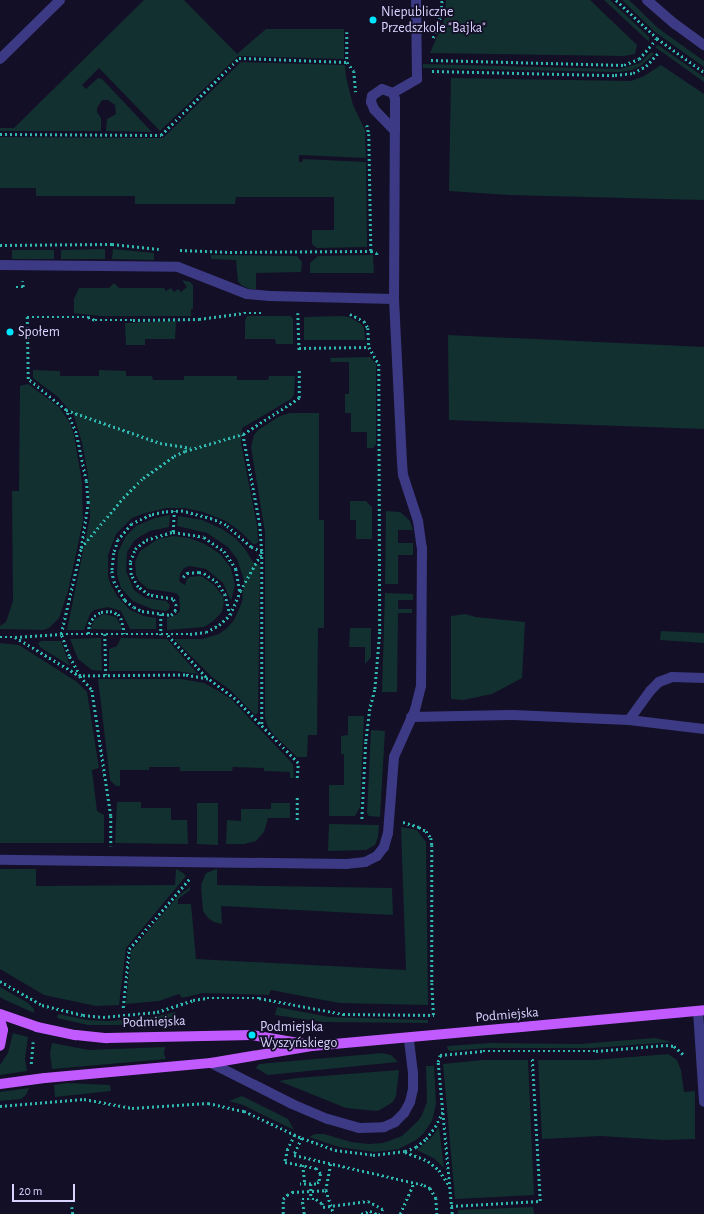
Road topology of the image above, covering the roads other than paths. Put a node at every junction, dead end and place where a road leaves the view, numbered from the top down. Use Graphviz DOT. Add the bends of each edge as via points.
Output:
graph roads {
  1 [pos="60,0"];
  2 [pos="416,0"];
  3 [pos="648,0"];
  4 [pos="704,45"];
  5 [pos="0,59"];
  6 [pos="393,93"];
  7 [pos="395,131"];
  8 [pos="0,265"];
  9 [pos="394,298"];
  10 [pos="704,678"];
  11 [pos="411,717"];
  12 [pos="629,720"];
  13 [pos="704,729"];
  14 [pos="0,860"];
  15 [pos="701,1011"];
  16 [pos="0,1014"];
  17 [pos="0,1019"];
  18 [pos="409,1038"];
  19 [pos="0,1046"];
  20 [pos="312,1046"];
  21 [pos="211,1063"];
  22 [pos="0,1084"];
  23 [pos="704,1102"];
  1 -- 5 [label="street"];
  2 -- 6 [label="street" via="417,79"];
  3 -- 4 [label="street"];
  6 -- 7 [label="street" via="396,99"];
  6 -- 7 [label="street" via="382,89 372,96 371,102 374,109"];
  7 -- 9 [label="street"];
  8 -- 9 [label="street" via="178,267 247,294"];
  9 -- 11 [label="street" via="403,475 418,522 422,548 421,686"];
  10 -- 12 [label="street" via="672,678 659,682 650,690"];
  11 -- 12 [label="street" via="505,715"];
  11 -- 14 [label="street" via="394,756 388,833 384,847 377,856 365,862 347,864"];
  12 -- 13 [label="street"];
  15 -- 18 [label="main road, Podmiejska"];
  15 -- 23 [label="street"];
  16 -- 20 [label="main road, Podmiejska" via="37,1027 76,1035 107,1038 252,1035"];
  17 -- 19 [label="main road" via="3,1030"];
  18 -- 20 [label="main road, Podmiejska"];
  18 -- 21 [label="street" via="413,1073 410,1102 395,1122 384,1127 350,1126 328,1119 292,1104"];
  20 -- 21 [label="main road, Podmiejska"];
  21 -- 22 [label="main road, Podmiejska"];
}
